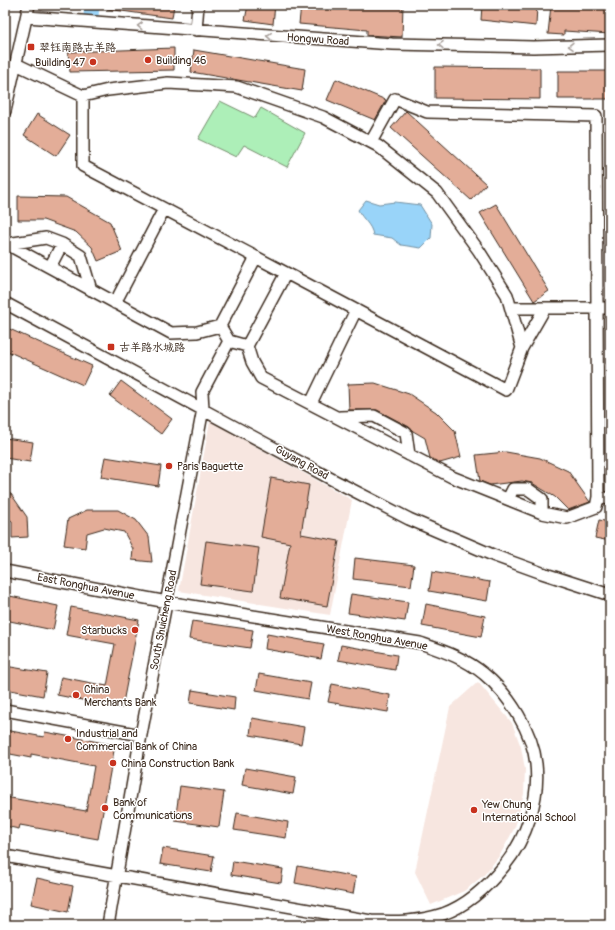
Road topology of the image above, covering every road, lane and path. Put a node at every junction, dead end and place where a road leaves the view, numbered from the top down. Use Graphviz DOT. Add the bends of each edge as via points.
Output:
graph roads {
  1 [pos="29,5"];
  2 [pos="198,5"];
  3 [pos="27,18"];
  4 [pos="196,30"];
  5 [pos="610,45"];
  6 [pos="16,64"];
  7 [pos="83,96"];
  8 [pos="5,111"];
  9 [pos="371,142"];
  10 [pos="164,209"];
  11 [pos="62,244"];
  12 [pos="256,257"];
  13 [pos="50,267"];
  14 [pos="286,273"];
  15 [pos="91,290"];
  16 [pos="5,303"];
  17 [pos="115,303"];
  18 [pos="597,307"];
  19 [pos="511,308"];
  20 [pos="545,308"];
  21 [pos="610,308"];
  22 [pos="356,310"];
  23 [pos="220,326"];
  24 [pos="229,342"];
  25 [pos="247,346"];
  26 [pos="522,348"];
  27 [pos="311,403"];
  28 [pos="203,409"];
  29 [pos="339,417"];
  30 [pos="385,422"];
  31 [pos="377,438"];
  32 [pos="409,456"];
  33 [pos="528,489"];
  34 [pos="598,496"];
  35 [pos="508,499"];
  36 [pos="610,499"];
  37 [pos="522,505"];
  38 [pos="542,513"];
  39 [pos="5,571"];
  40 [pos="610,595"];
  41 [pos="167,602"];
  42 [pos="5,710"];
  43 [pos="140,735"];
  44 [pos="5,856"];
  45 [pos="116,876"];
  46 [pos="108,925"];
  1 -- 3 [label="street"];
  2 -- 4 [label="street"];
  4 -- 3 [label="street, Hongwu Road, one-way"];
  3 -- 6 [label="street"];
  5 -- 4 [label="street, Hongwu Road, one-way" via="533,47 392,44"];
  6 -- 7 [label="street"];
  6 -- 8 [label="street"];
  7 -- 9 [label="street" via="108,90 168,83 237,87 323,117"];
  7 -- 10 [label="street" via="82,166"];
  9 -- 18 [label="street" via="395,99 427,112 596,116"];
  9 -- 19 [label="street" via="437,193 479,251 507,295"];
  10 -- 12 [label="street"];
  10 -- 17 [label="street"];
  11 -- 13 [label="street"];
  11 -- 13 [label="street" via="46,238 7,244"];
  11 -- 15 [label="street" via="81,256"];
  12 -- 14 [label="street"];
  12 -- 23 [label="street"];
  13 -- 15 [label="street"];
  14 -- 22 [label="street"];
  14 -- 25 [label="street"];
  15 -- 17 [label="street"];
  16 -- 28 [label="street, Guyang Road"];
  17 -- 23 [label="street" via="171,333 197,332"];
  18 -- 20 [label="street"];
  18 -- 21 [label="street"];
  18 -- 34 [label="street"];
  19 -- 20 [label="street"];
  19 -- 26 [label="street"];
  20 -- 26 [label="street"];
  22 -- 26 [label="street" via="506,390"];
  22 -- 27 [label="street"];
  23 -- 24 [label="street"];
  24 -- 25 [label="street"];
  24 -- 28 [label="street, South Shuicheng Road" via="202,392"];
  25 -- 27 [label="street" via="261,378"];
  27 -- 29 [label="street"];
  28 -- 40 [label="street, Guyang Road" via="416,522 509,561"];
  28 -- 41 [label="street, South Shuicheng Road"];
  29 -- 30 [label="street" via="374,416"];
  29 -- 31 [label="street"];
  30 -- 31 [label="street"];
  30 -- 32 [label="street" via="406,433"];
  31 -- 32 [label="street"];
  32 -- 35 [label="street" via="452,477"];
  33 -- 35 [label="street" via="513,489"];
  33 -- 37 [label="street"];
  33 -- 38 [label="street" via="542,499"];
  34 -- 36 [label="street"];
  34 -- 38 [label="street" via="596,507 567,518"];
  35 -- 37 [label="street"];
  37 -- 38 [label="street"];
  39 -- 41 [label="street, East Ronghua Avenue"];
  41 -- 43 [label="street, South Shuicheng Road"];
  41 -- 45 [label="street, West Ronghua Avenue" via="420,643 454,654 485,675 509,701 529,735 536,764 534,798 526,831 511,857 493,879 472,899 444,914 408,922 371,921"];
  42 -- 43 [label="street"];
  43 -- 45 [label="street, South Shuicheng Road"];
  44 -- 45 [label="street"];
  45 -- 46 [label="street, South Shuicheng Road"];
}
